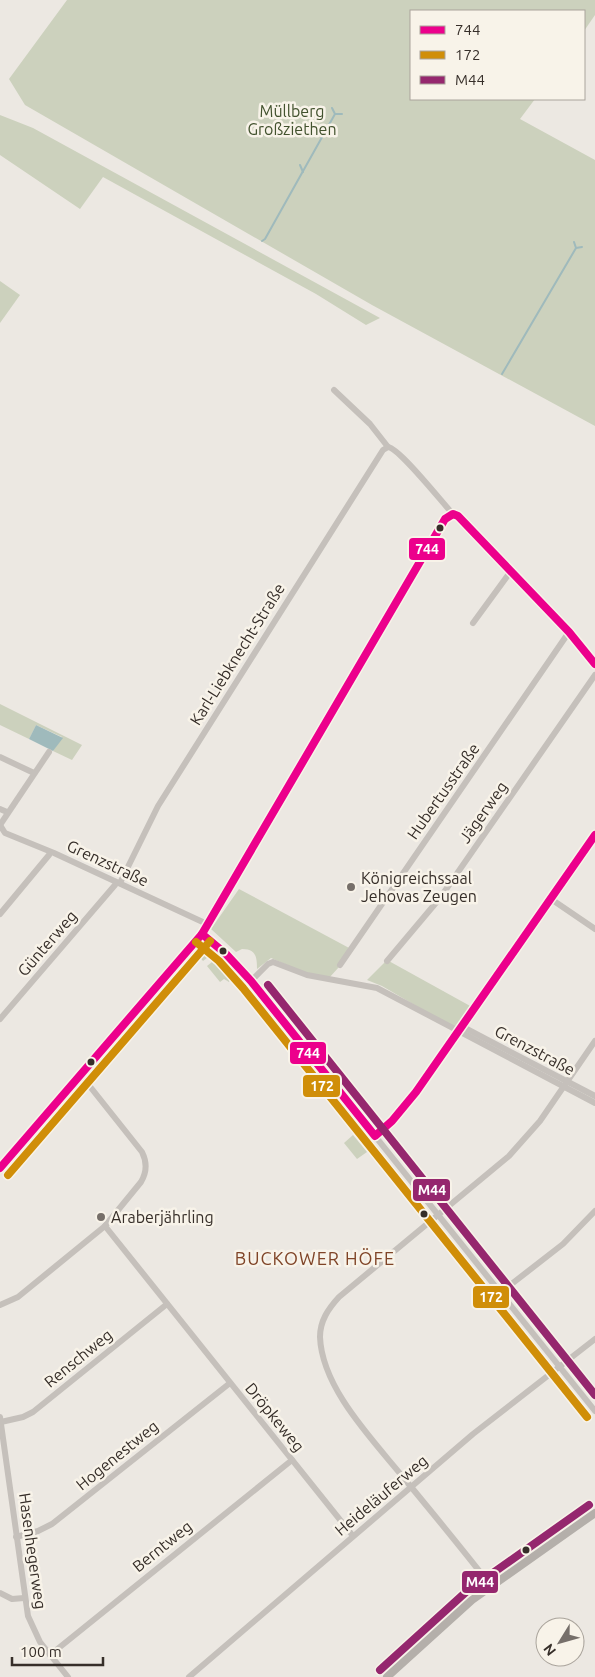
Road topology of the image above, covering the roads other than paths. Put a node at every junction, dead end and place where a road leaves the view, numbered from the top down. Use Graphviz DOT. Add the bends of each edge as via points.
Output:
graph roads {
  1 [pos="334,390"];
  2 [pos="388,447"];
  3 [pos="454,514"];
  4 [pos="511,571"];
  5 [pos="473,623"];
  6 [pos="569,632"];
  7 [pos="595,664"];
  8 [pos="595,674"];
  9 [pos="49,752"];
  10 [pos="0,757"];
  11 [pos="34,774"];
  12 [pos="0,809"];
  13 [pos="7,812"];
  14 [pos="0,824"];
  15 [pos="595,835"];
  16 [pos="49,855"];
  17 [pos="117,884"];
  18 [pos="551,899"];
  19 [pos="0,914"];
  20 [pos="206,926"];
  21 [pos="595,929"];
  22 [pos="202,934"];
  23 [pos="387,961"];
  24 [pos="340,966"];
  25 [pos="251,981"];
  26 [pos="0,1019"];
  27 [pos="461,1029"];
  28 [pos="595,1042"];
  29 [pos="80,1074"];
  30 [pos="565,1085"];
  31 [pos="595,1096"];
  32 [pos="595,1103"];
  33 [pos="375,1136"];
  34 [pos="0,1168"];
  35 [pos="595,1211"];
  36 [pos="438,1215"];
  37 [pos="105,1226"];
  38 [pos="500,1293"];
  39 [pos="167,1304"];
  40 [pos="0,1305"];
  41 [pos="595,1339"];
  42 [pos="559,1366"];
  43 [pos="230,1383"];
  44 [pos="595,1411"];
  45 [pos="0,1417"];
  46 [pos="1,1422"];
  47 [pos="292,1460"];
  48 [pos="411,1487"];
  49 [pos="595,1513"];
  50 [pos="16,1536"];
  51 [pos="353,1536"];
  52 [pos="491,1586"];
  53 [pos="0,1594"];
  54 [pos="24,1598"];
  55 [pos="50,1655"];
  56 [pos="68,1677"];
  57 [pos="189,1677"];
  58 [pos="387,1677"];
  1 -- 2 [label="street" via="370,424"];
  2 -- 3 [label="street" via="407,461"];
  2 -- 17 [label="street, Karl-Liebknecht-Straße" via="377,458 162,799"];
  3 -- 4 [label="street"];
  3 -- 20 [label="street" via="445,519"];
  4 -- 5 [label="street"];
  4 -- 6 [label="street"];
  6 -- 7 [label="street"];
  6 -- 24 [label="street, Hubertusstraße"];
  8 -- 23 [label="street, Jägerweg" via="440,898"];
  9 -- 11 [label="street"];
  10 -- 11 [label="street"];
  11 -- 13 [label="street"];
  12 -- 13 [label="street"];
  13 -- 14 [label="street"];
  14 -- 17 [label="street, Grenzstraße" via="5,833"];
  15 -- 18 [label="street"];
  16 -- 19 [label="street"];
  17 -- 20 [label="street, Grenzstraße"];
  17 -- 26 [label="street, Günterweg"];
  18 -- 21 [label="street"];
  18 -- 27 [label="street"];
  20 -- 22 [label="street"];
  22 -- 25 [label="street"];
  22 -- 29 [label="street"];
  25 -- 27 [label="street" via="268,964 281,963 306,975 377,988"];
  25 -- 33 [label="street"];
  27 -- 30 [label="street"];
  27 -- 33 [label="street" via="404,1107"];
  28 -- 30 [label="street"];
  29 -- 34 [label="street"];
  29 -- 37 [label="street" via="145,1160 141,1182"];
  30 -- 31 [label="street, Grenzstraße"];
  30 -- 32 [label="street"];
  30 -- 36 [label="street" via="540,1121 509,1156"];
  33 -- 36 [label="street"];
  35 -- 38 [label="street" via="563,1244"];
  36 -- 38 [label="street"];
  36 -- 48 [label="street" via="339,1297 326,1314 320,1330 325,1361 342,1398"];
  37 -- 39 [label="street, Dröpkeweg"];
  37 -- 40 [label="street" via="18,1297"];
  38 -- 42 [label="street"];
  39 -- 43 [label="street, Dröpkeweg"];
  39 -- 46 [label="street, Renschweg" via="33,1412"];
  41 -- 42 [label="street, Heideläuferweg"];
  42 -- 44 [label="street"];
  42 -- 48 [label="street, Heideläuferweg"];
  43 -- 47 [label="street, Dröpkeweg"];
  43 -- 50 [label="street, Hogenestweg" via="52,1524"];
  45 -- 46 [label="street, Hasenhegerweg"];
  46 -- 50 [label="street, Hasenhegerweg"];
  47 -- 51 [label="street, Dröpkeweg"];
  47 -- 55 [label="street, Berntweg"];
  48 -- 51 [label="street, Heideläuferweg"];
  48 -- 52 [label="street"];
  49 -- 52 [label="main road"];
  50 -- 54 [label="street, Hasenhegerweg"];
  51 -- 57 [label="street, Heideläuferweg"];
  52 -- 58 [label="main road"];
  53 -- 54 [label="street" via="12,1599"];
  54 -- 55 [label="street, Hasenhegerweg" via="33,1629"];
  55 -- 56 [label="street, Hasenhegerweg"];
}
